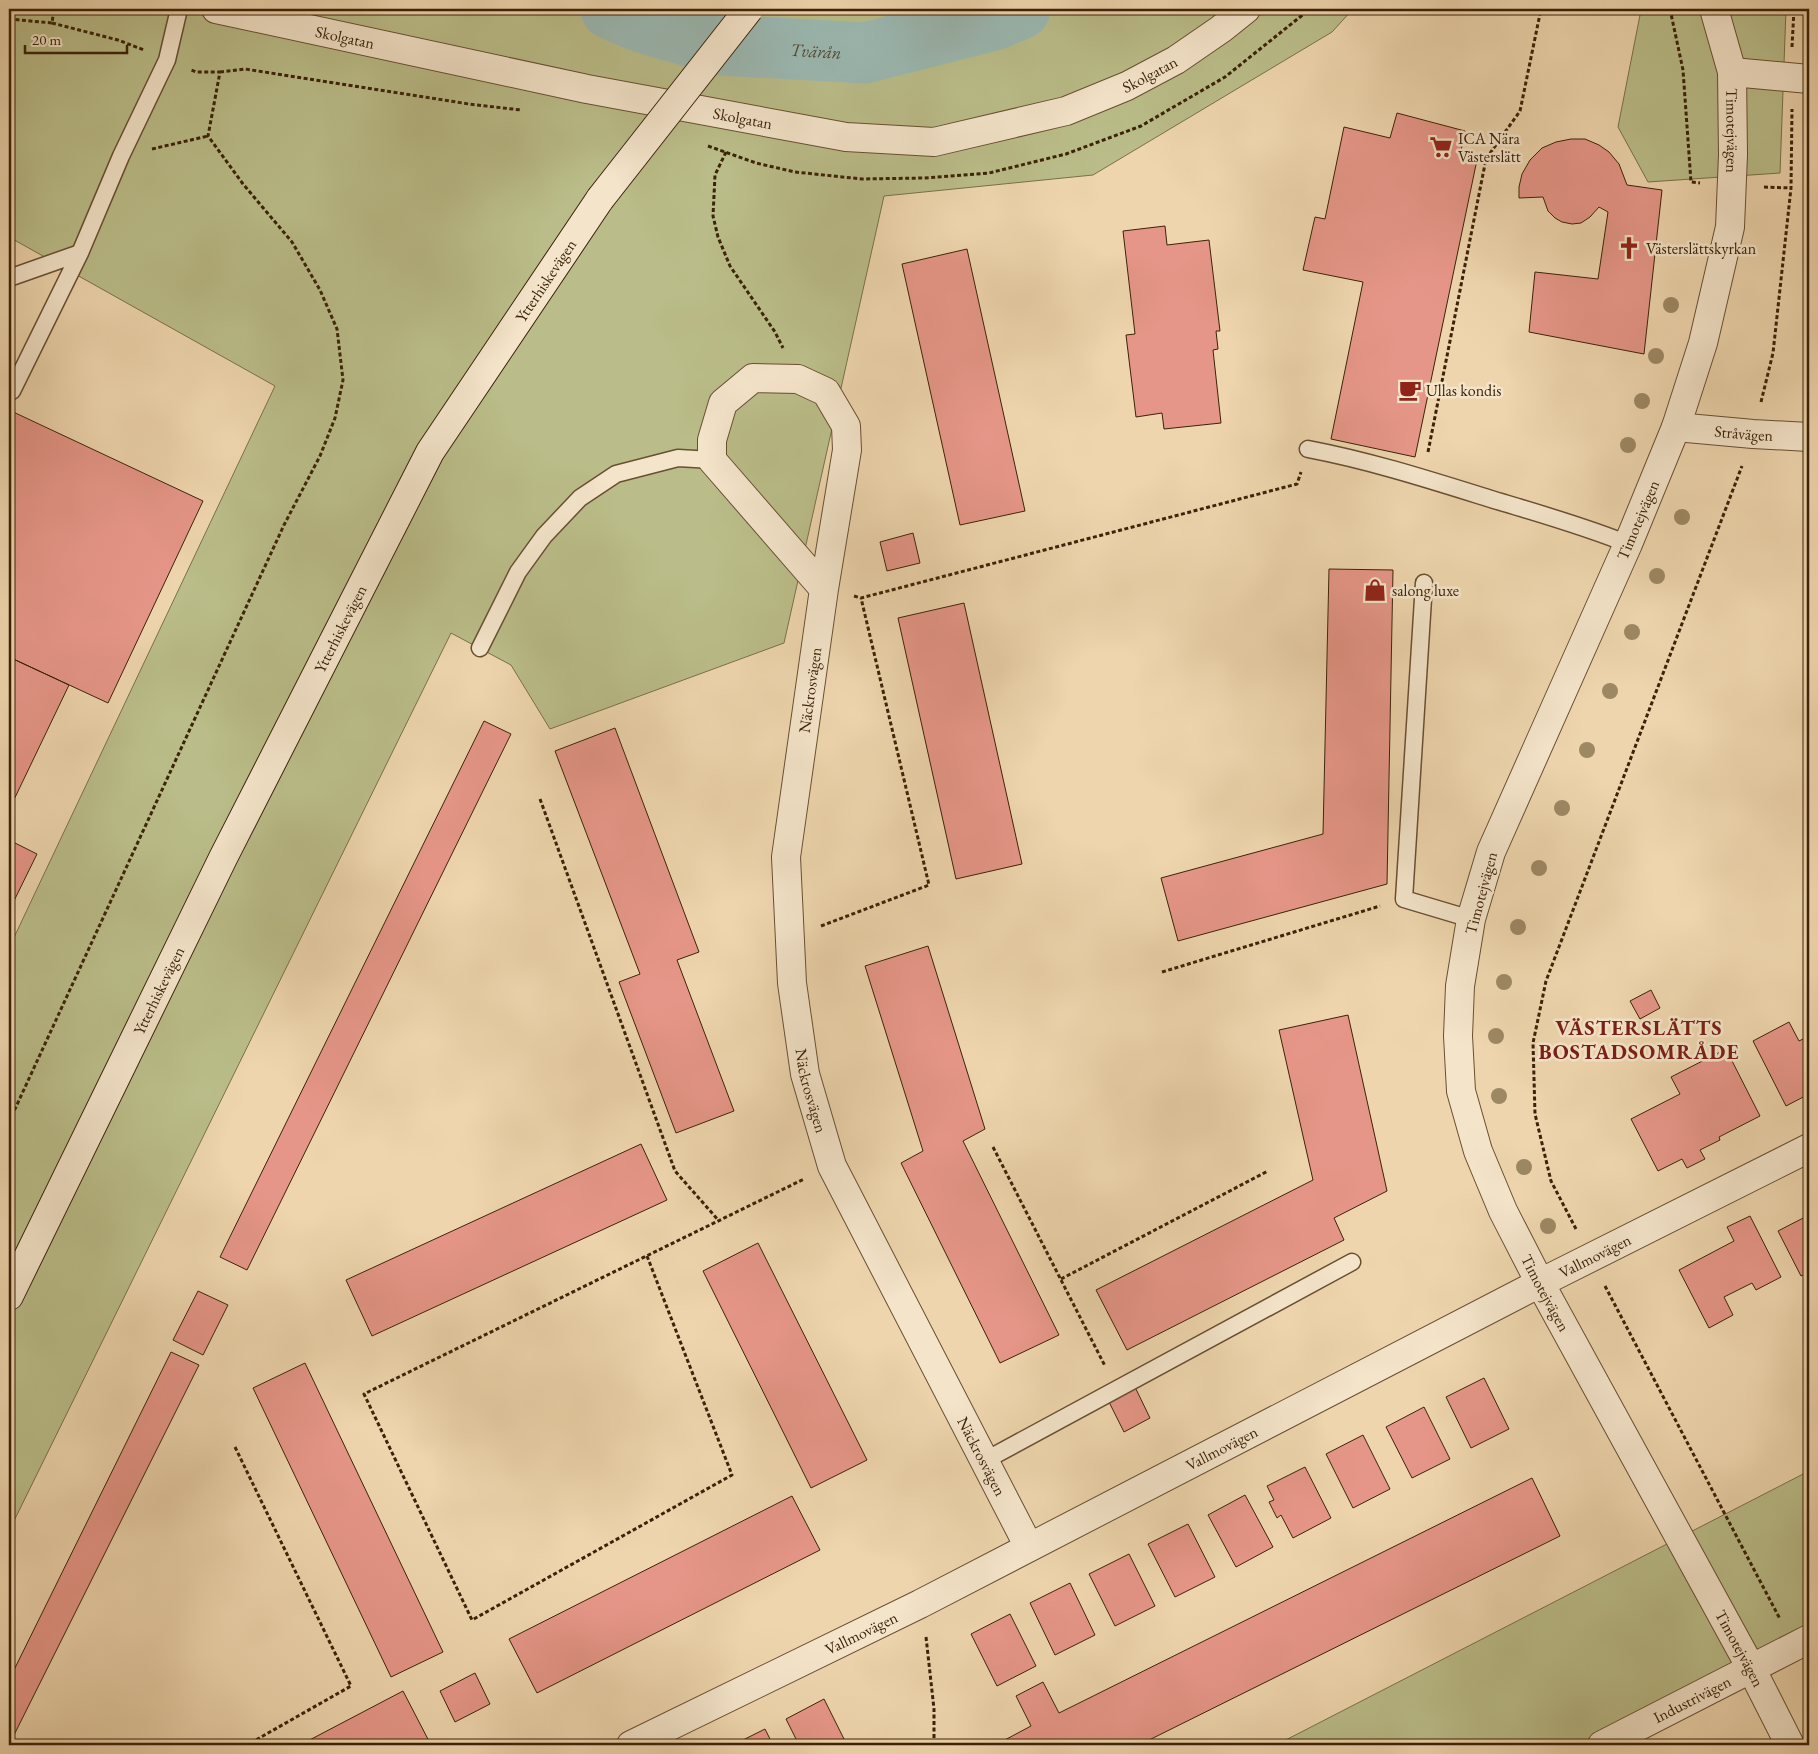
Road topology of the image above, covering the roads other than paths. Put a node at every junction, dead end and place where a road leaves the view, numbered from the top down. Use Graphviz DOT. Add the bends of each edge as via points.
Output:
graph roads {
  1 [pos="179,9"];
  2 [pos="216,9"];
  3 [pos="749,9"];
  4 [pos="1246,9"];
  5 [pos="1714,9"];
  6 [pos="1732,72"];
  7 [pos="1801,79"];
  8 [pos="80,253"];
  9 [pos="9,278"];
  10 [pos="12,391"];
  11 [pos="1676,427"];
  12 [pos="1809,437"];
  13 [pos="1308,449"];
  14 [pos="712,460"];
  15 [pos="1628,544"];
  16 [pos="1424,583"];
  17 [pos="824,589"];
  18 [pos="480,648"];
  19 [pos="1471,920"];
  20 [pos="1809,1148"];
  21 [pos="1352,1262"];
  22 [pos="1540,1283"];
  23 [pos="9,1296"];
  24 [pos="984,1461"];
  25 [pos="1029,1547"];
  26 [pos="1802,1643"];
  27 [pos="1751,1668"];
  28 [pos="632,1745"];
  29 [pos="1602,1745"];
  30 [pos="1790,1745"];
  1 -- 8 [label="lane" via="167,60"];
  2 -- 4 [label="street, Skolgatan" via="587,89 846,137 934,142 1066,111 1127,86 1176,60"];
  3 -- 23 [label="street, Ytterhiskevägen, bridge" via="600,199 430,452 223,858"];
  5 -- 6 [label="street, Timotejvägen"];
  6 -- 7 [label="street"];
  6 -- 11 [label="street, Timotejvägen" via="1730,227 1703,343"];
  8 -- 9 [label="lane"];
  8 -- 10 [label="lane"];
  11 -- 12 [label="street, Stråvägen"];
  11 -- 15 [label="street, Timotejvägen"];
  13 -- 15 [label="lane" via="1422,477"];
  14 -- 17 [label="street"];
  14 -- 17 [label="street, Näckrosvägen" via="712,440 723,403 753,378 798,379 826,392 846,426 847,450"];
  14 -- 18 [label="lane" via="678,458 616,474 580,498 544,536 518,572"];
  15 -- 19 [label="street, Timotejvägen" via="1491,852"];
  16 -- 19 [label="lane" via="1404,899"];
  17 -- 24 [label="street, Näckrosvägen" via="786,857 792,983 805,1074 832,1166"];
  19 -- 22 [label="street, Timotejvägen" via="1460,986 1461,1091 1478,1151"];
  20 -- 22 [label="street, Vallmovägen"];
  21 -- 24 [label="lane"];
  22 -- 25 [label="street, Vallmovägen"];
  22 -- 27 [label="street, Timotejvägen"];
  24 -- 25 [label="street, Näckrosvägen"];
  25 -- 28 [label="street, Vallmovägen"];
  26 -- 27 [label="street, Industrivägen"];
  27 -- 29 [label="street, Industrivägen"];
  27 -- 30 [label="street, Timotejvägen"];
}
